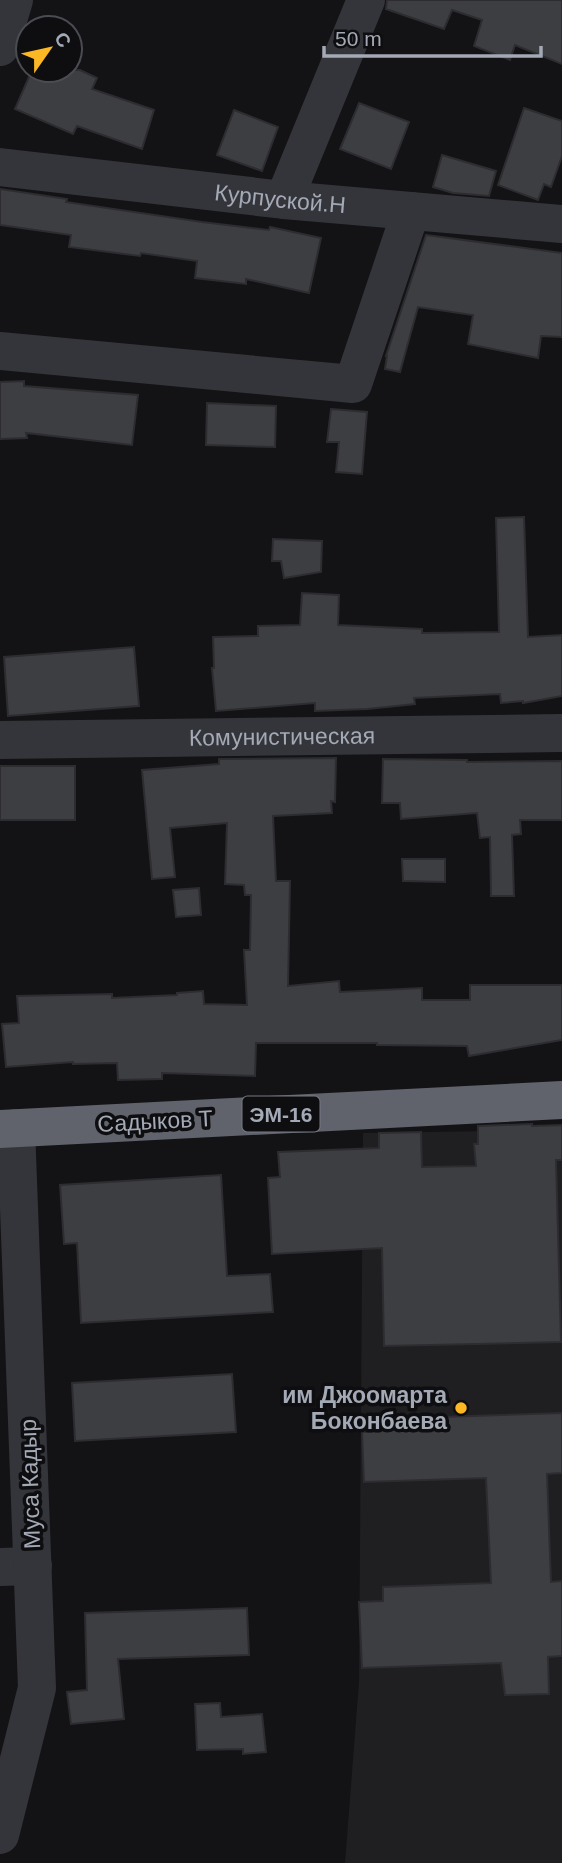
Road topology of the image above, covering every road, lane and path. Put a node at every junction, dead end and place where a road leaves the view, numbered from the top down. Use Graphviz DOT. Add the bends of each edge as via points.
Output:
graph roads {
  1 [pos="14,0"];
  2 [pos="366,0"];
  3 [pos="0,47"];
  4 [pos="0,167"];
  5 [pos="284,200"];
  6 [pos="411,211"];
  7 [pos="562,224"];
  8 [pos="0,351"];
  9 [pos="562,733"];
  10 [pos="0,740"];
  11 [pos="562,1100"];
  12 [pos="8,1128"];
  13 [pos="16,1567"];
  14 [pos="0,1835"];
  1 -- 3 [label="street"];
  2 -- 5 [label="street"];
  4 -- 5 [label="street, Курпуской.Н"];
  5 -- 6 [label="street, Курпуской.Н"];
  6 -- 7 [label="street, Курпуской.Н"];
  6 -- 8 [label="street" via="354,384"];
  9 -- 10 [label="street, Комунистическая"];
  11 -- 12 [label="highway, Садыков Т / ЭМ-16"];
  12 -- 13 [label="street, Муса Кадыр"];
  13 -- 14 [label="street, Муса Кадыр" via="37,1688"];
}
